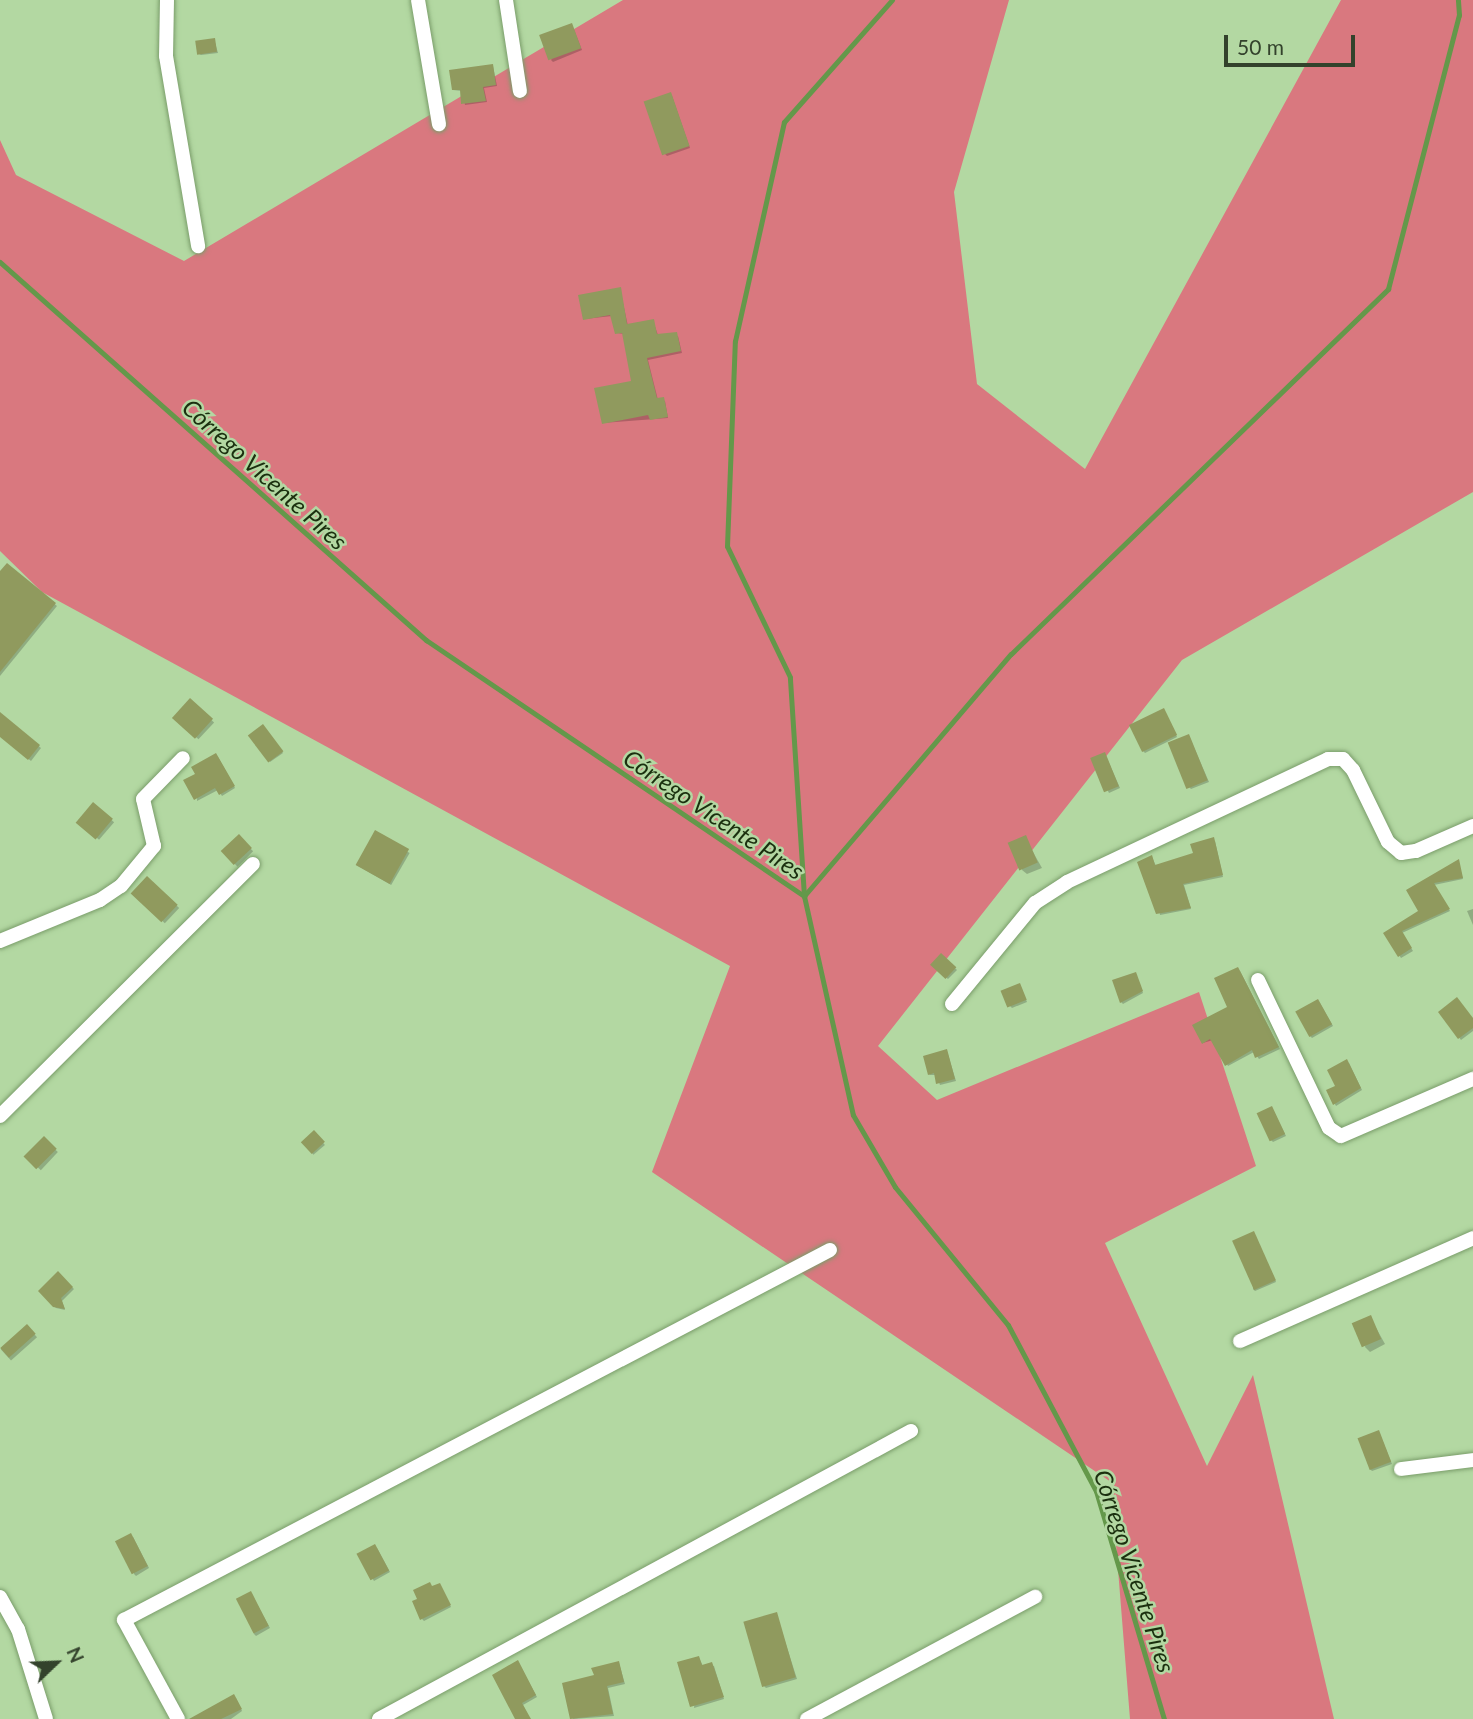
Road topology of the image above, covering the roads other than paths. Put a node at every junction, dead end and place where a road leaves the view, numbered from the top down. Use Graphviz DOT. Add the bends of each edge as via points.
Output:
graph roads {
  1 [pos="167,0"];
  2 [pos="418,0"];
  3 [pos="506,0"];
  4 [pos="520,91"];
  5 [pos="439,124"];
  6 [pos="198,246"];
  7 [pos="183,758"];
  8 [pos="1473,826"];
  9 [pos="253,864"];
  10 [pos="0,941"];
  11 [pos="1258,980"];
  12 [pos="952,1004"];
  13 [pos="1473,1079"];
  14 [pos="0,1116"];
  15 [pos="1473,1238"];
  16 [pos="830,1251"];
  17 [pos="1240,1341"];
  18 [pos="911,1432"];
  19 [pos="1473,1460"];
  20 [pos="1401,1469"];
  21 [pos="0,1597"];
  22 [pos="1035,1597"];
  23 [pos="46,1719"];
  24 [pos="178,1719"];
  25 [pos="379,1719"];
  26 [pos="807,1719"];
  1 -- 6 [label="street" via="166,56"];
  2 -- 5 [label="street"];
  3 -- 4 [label="street"];
  7 -- 10 [label="street" via="143,799 154,846 121,886 100,900"];
  8 -- 12 [label="street" via="1401,853 1388,842 1353,770 1343,759 1328,759 1067,883 1035,903"];
  9 -- 14 [label="street"];
  11 -- 13 [label="street" via="1329,1128 1340,1136"];
  15 -- 17 [label="street"];
  16 -- 24 [label="street" via="124,1620"];
  18 -- 25 [label="street"];
  19 -- 20 [label="street"];
  21 -- 23 [label="street" via="18,1629"];
  22 -- 26 [label="street"];
}
